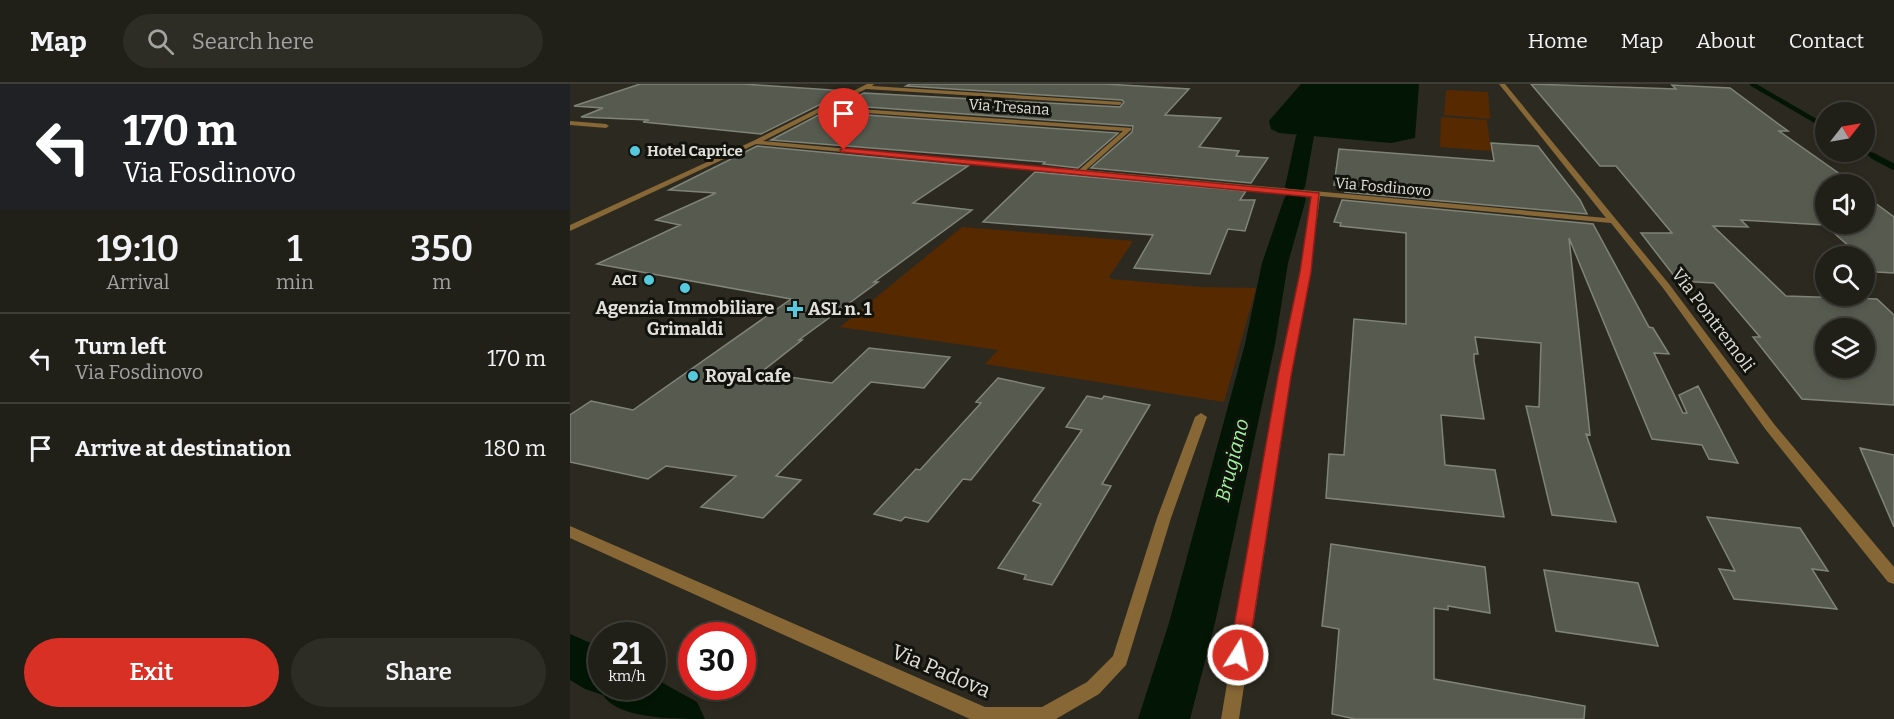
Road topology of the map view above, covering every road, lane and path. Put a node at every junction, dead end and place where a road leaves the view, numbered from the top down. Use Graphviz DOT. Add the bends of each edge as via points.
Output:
graph roads {
  1 [pos="1502,84"];
  2 [pos="868,85"];
  3 [pos="1120,103"];
  4 [pos="822,108"];
  5 [pos="570,123"];
  6 [pos="606,126"];
  7 [pos="754,142"];
  8 [pos="1080,172"];
  9 [pos="1316,195"];
  10 [pos="1615,221"];
  11 [pos="575,223"];
  12 [pos="570,228"];
  13 [pos="1202,417"];
  14 [pos="570,532"];
  15 [pos="1894,578"];
  16 [pos="1230,719"];
  1 -- 10 [label="street, Via Pontremoli"];
  2 -- 3 [label="street"];
  2 -- 4 [label="street"];
  4 -- 7 [label="street"];
  4 -- 8 [label="street, Via Tresana" via="1129,129"];
  5 -- 6 [label="street"];
  7 -- 8 [label="street, Via Fosdinovo"];
  7 -- 11 [label="street"];
  8 -- 9 [label="street, Via Fosdinovo"];
  9 -- 10 [label="street, Via Fosdinovo"];
  9 -- 16 [label="street"];
  10 -- 15 [label="street, Via Pontremoli" via="1770,427"];
  11 -- 12 [label="street"];
  13 -- 14 [label="street, Via Padova" via="1164,518 1120,660 1093,688 1044,716 984,716"];
}
